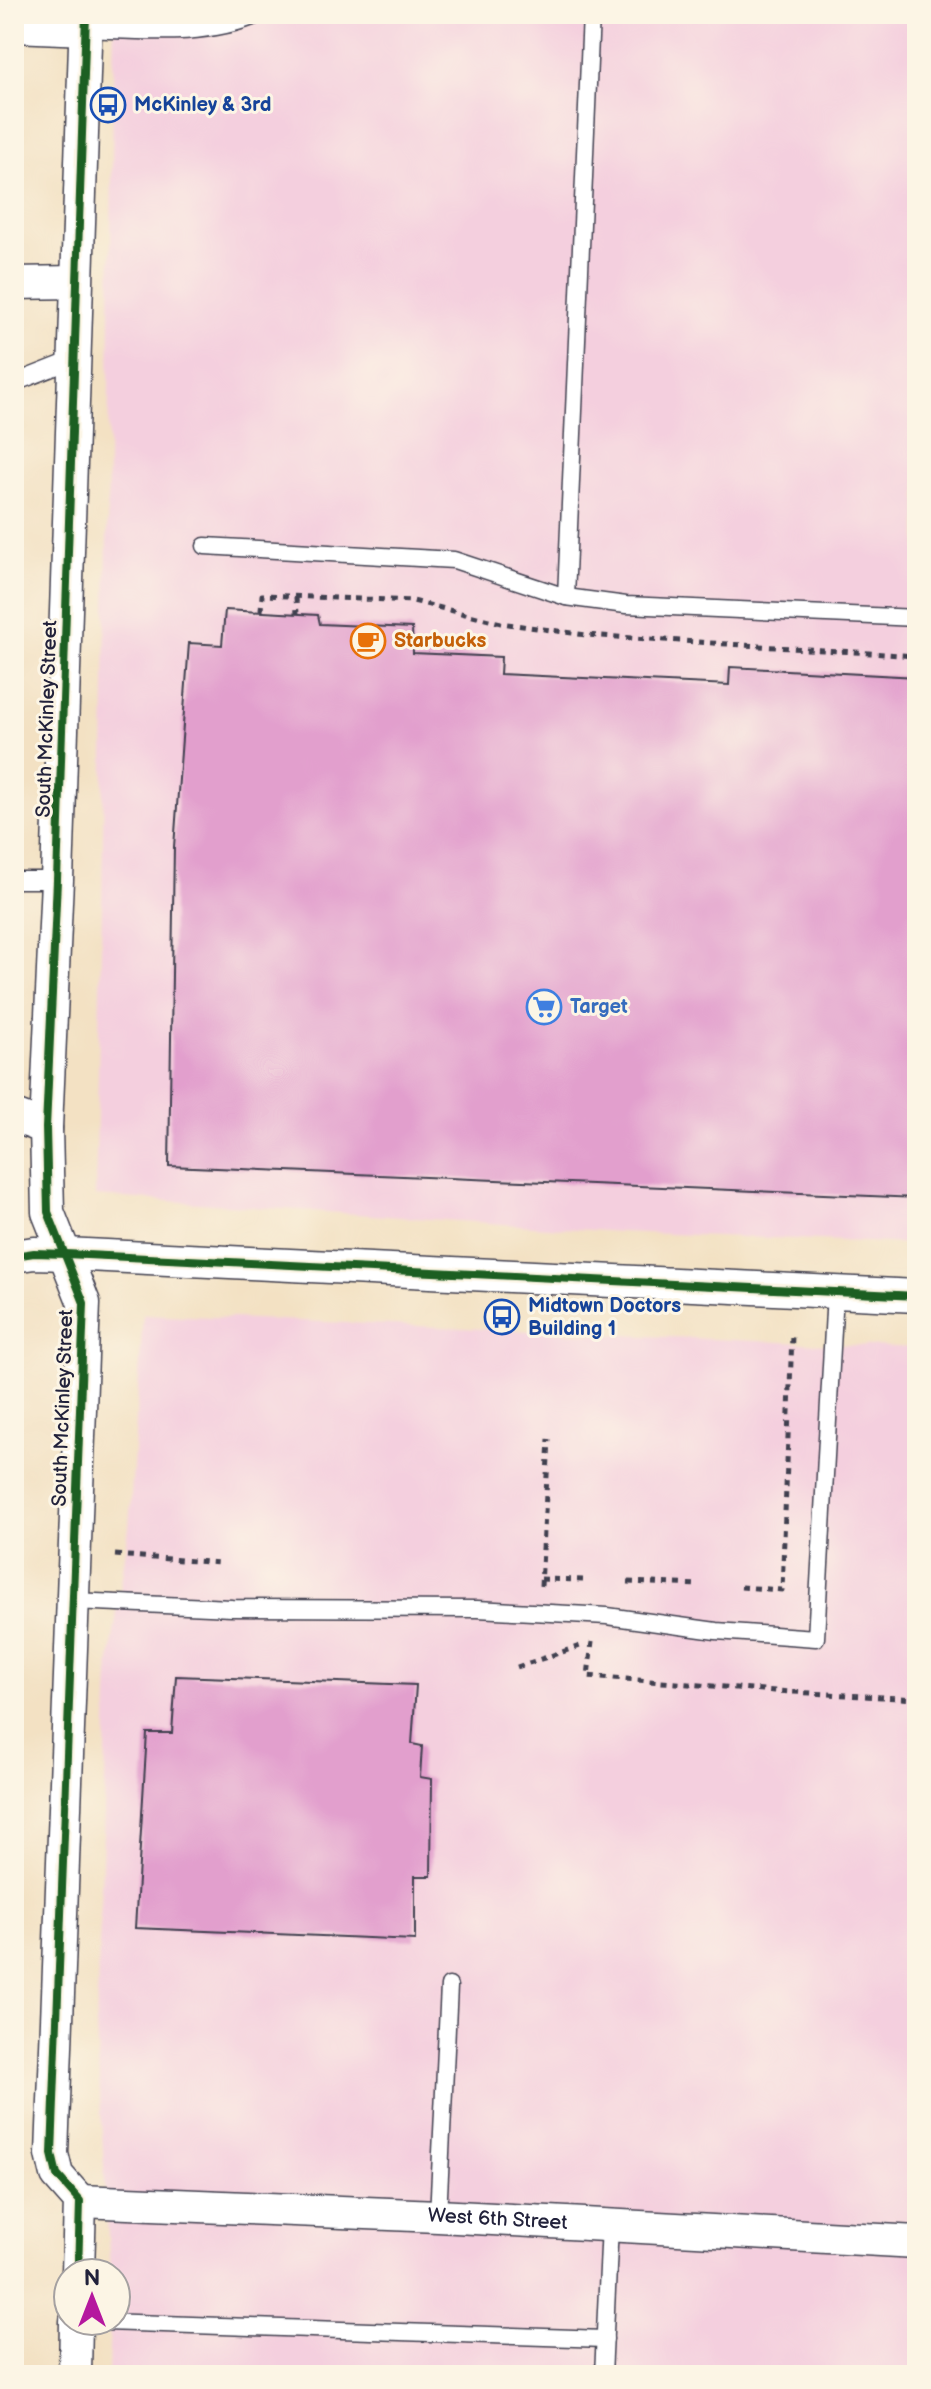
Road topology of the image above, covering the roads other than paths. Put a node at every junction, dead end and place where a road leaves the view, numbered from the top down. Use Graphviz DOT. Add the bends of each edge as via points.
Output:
graph roads {
  1 [pos="260,14"];
  2 [pos="591,14"];
  3 [pos="86,22"];
  4 [pos="14,26"];
  5 [pos="76,282"];
  6 [pos="14,283"];
  7 [pos="75,359"];
  8 [pos="14,383"];
  9 [pos="205,546"];
  10 [pos="566,597"];
  11 [pos="917,618"];
  12 [pos="14,880"];
  13 [pos="57,880"];
  14 [pos="14,1116"];
  15 [pos="46,1128"];
  16 [pos="66,1254"];
  17 [pos="14,1256"];
  18 [pos="835,1293"];
  19 [pos="917,1296"];
  20 [pos="73,1601"];
  21 [pos="449,1986"];
  22 [pos="80,2201"];
  23 [pos="438,2216"];
  24 [pos="610,2225"];
  25 [pos="917,2242"];
  26 [pos="78,2257"];
  27 [pos="132,2323"];
  28 [pos="76,2337"];
  29 [pos="605,2339"];
  30 [pos="75,2375"];
  31 [pos="603,2375"];
  1 -- 3 [label="lane" via="190,32"];
  2 -- 10 [label="lane"];
  3 -- 4 [label="street"];
  3 -- 5 [label="street, South McKinley Street"];
  5 -- 6 [label="street"];
  5 -- 7 [label="street, South McKinley Street"];
  7 -- 8 [label="lane"];
  7 -- 13 [label="street, South McKinley Street"];
  9 -- 10 [label="lane" via="454,560"];
  10 -- 11 [label="lane" via="626,605"];
  12 -- 13 [label="lane"];
  13 -- 15 [label="street, South McKinley Street"];
  14 -- 15 [label="street"];
  15 -- 16 [label="street, South McKinley Street" via="48,1212"];
  16 -- 17 [label="street"];
  16 -- 18 [label="street"];
  16 -- 20 [label="street, South McKinley Street" via="84,1303"];
  18 -- 19 [label="street"];
  18 -- 20 [label="lane" via="816,1638 607,1616 477,1609"];
  20 -- 22 [label="street, South McKinley Street" via="52,2154 57,2175"];
  21 -- 23 [label="lane"];
  22 -- 23 [label="street, West 6th Street"];
  22 -- 26 [label="street"];
  23 -- 24 [label="street, West 6th Street"];
  24 -- 25 [label="street, West 6th Street"];
  24 -- 29 [label="lane"];
  27 -- 29 [label="lane"];
  28 -- 30 [label="street"];
  29 -- 31 [label="lane"];
}
